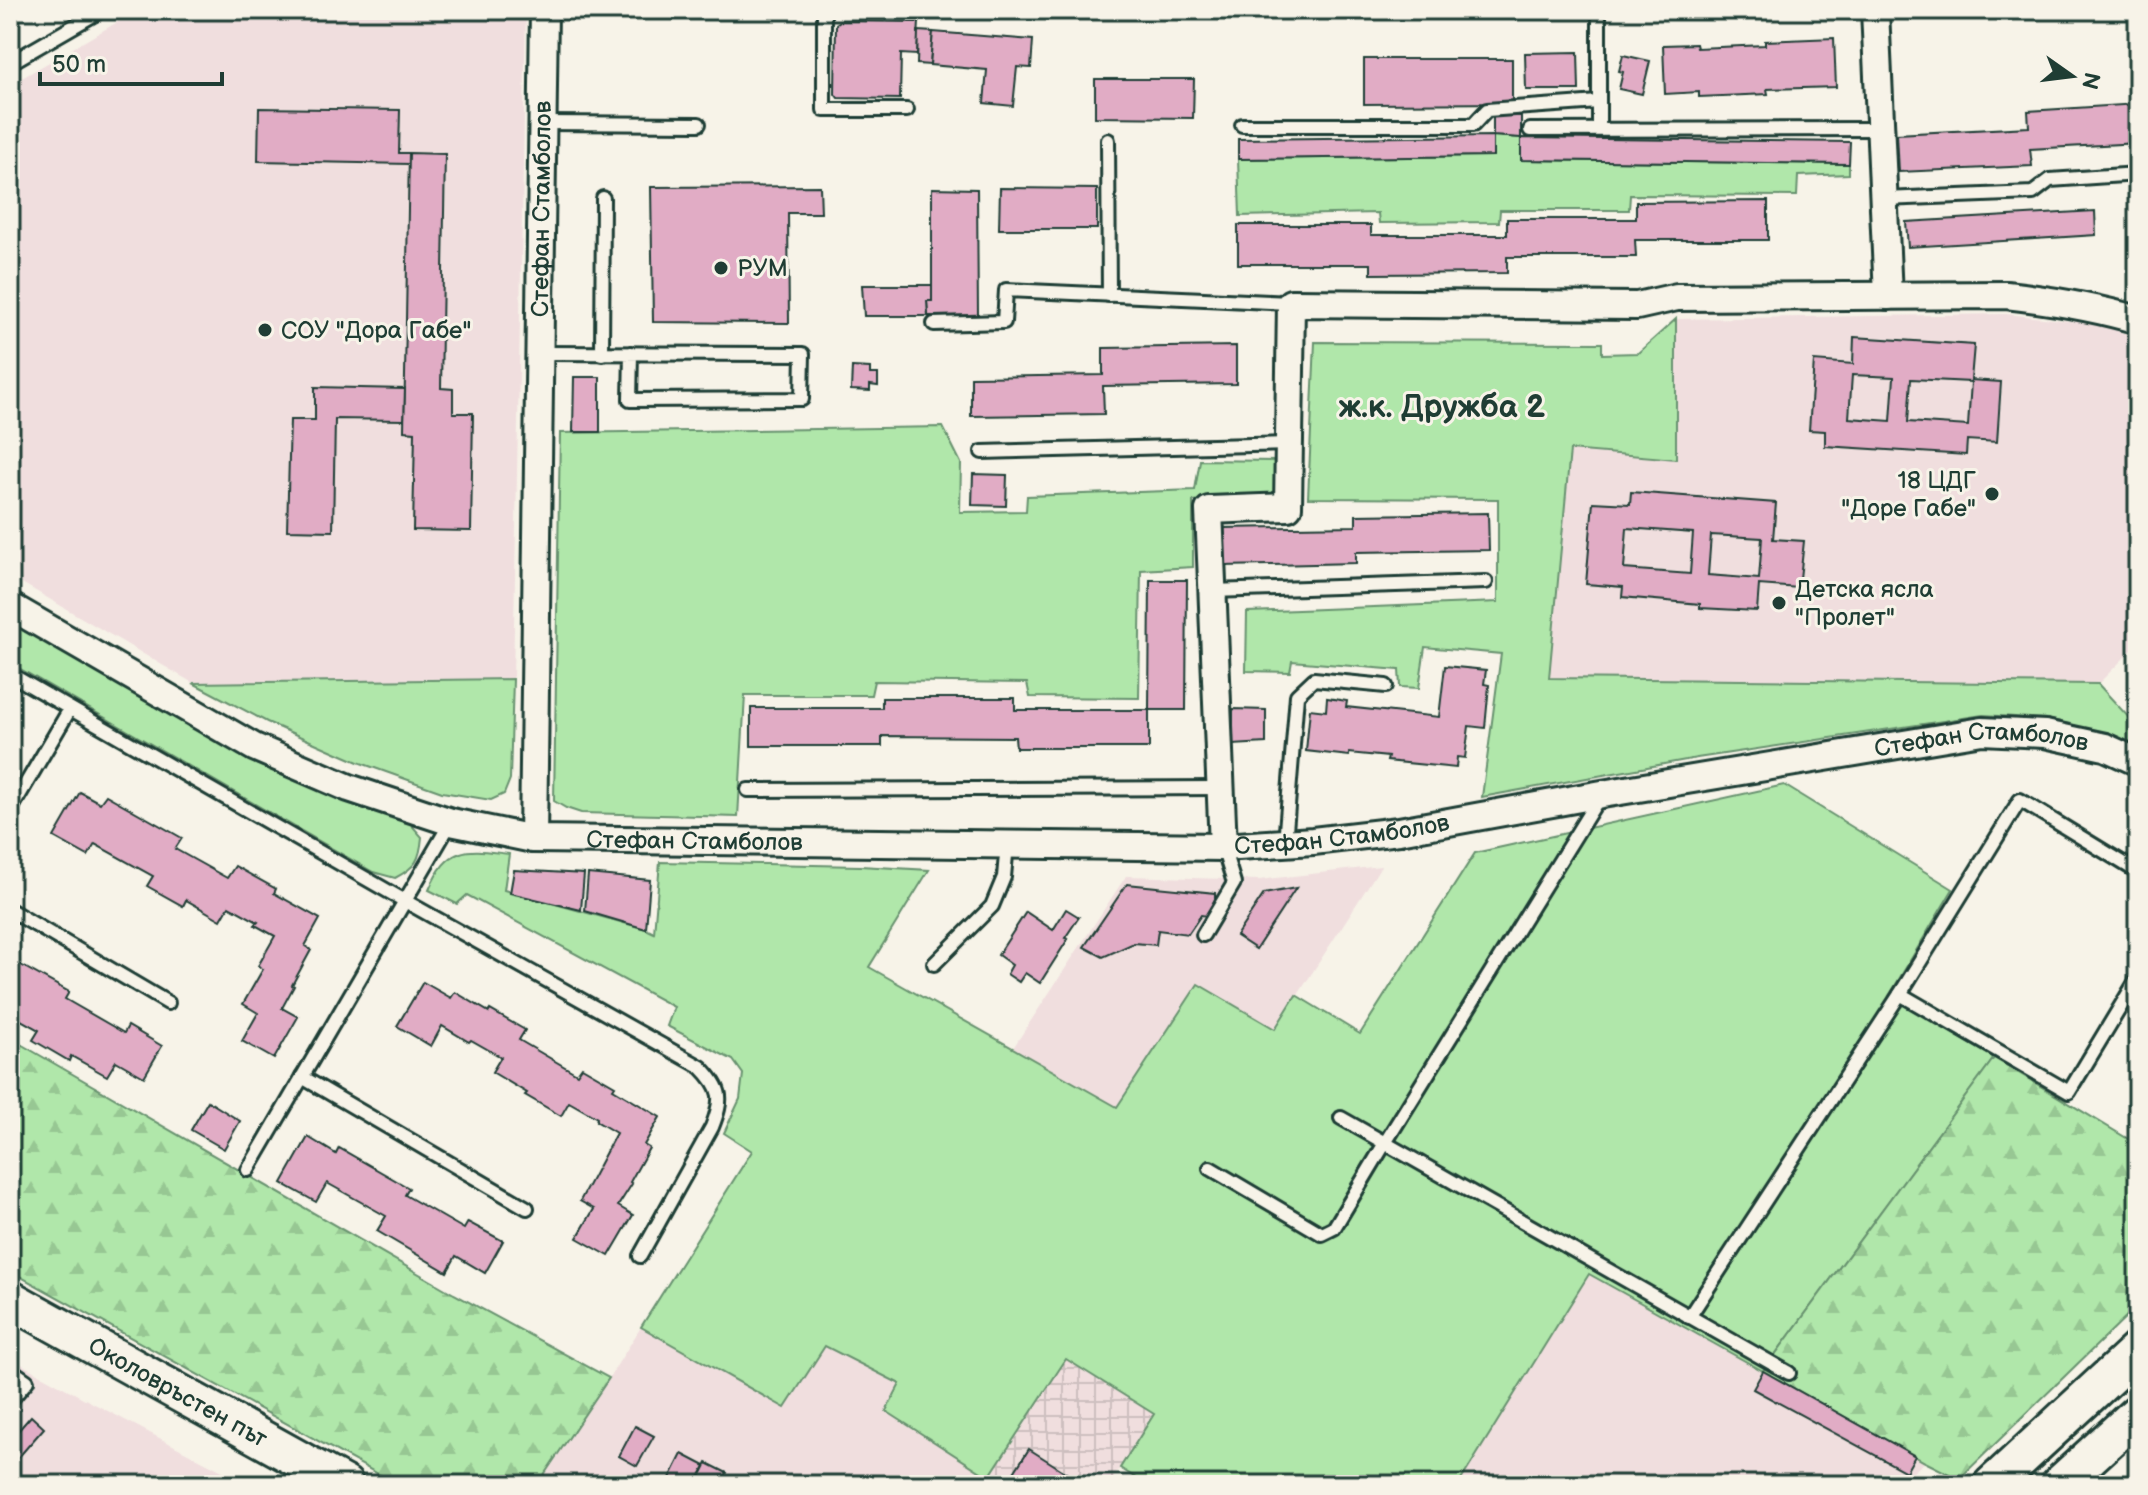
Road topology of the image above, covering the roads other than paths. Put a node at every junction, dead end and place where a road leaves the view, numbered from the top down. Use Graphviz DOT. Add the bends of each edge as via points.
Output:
graph roads {
  1 [pos="102,10"];
  2 [pos="544,10"];
  3 [pos="824,10"];
  4 [pos="1599,10"];
  5 [pos="1875,10"];
  6 [pos="10,63"];
  7 [pos="1599,102"];
  8 [pos="907,110"];
  9 [pos="543,123"];
  10 [pos="699,124"];
  11 [pos="1242,125"];
  12 [pos="1599,129"];
  13 [pos="1880,129"];
  14 [pos="1530,130"];
  15 [pos="1108,140"];
  16 [pos="2138,174"];
  17 [pos="603,198"];
  18 [pos="1884,199"];
  19 [pos="1109,295"];
  20 [pos="1888,296"];
  21 [pos="1291,303"];
  22 [pos="2138,320"];
  23 [pos="934,324"];
  24 [pos="540,353"];
  25 [pos="631,353"];
  26 [pos="602,354"];
  27 [pos="1288,444"];
  28 [pos="982,452"];
  29 [pos="1486,582"];
  30 [pos="1212,591"];
  31 [pos="10,606"];
  32 [pos="10,674"];
  33 [pos="1386,686"];
  34 [pos="70,709"];
  35 [pos="2138,762"];
  36 [pos="1221,788"];
  37 [pos="748,790"];
  38 [pos="1602,794"];
  39 [pos="10,811"];
  40 [pos="451,822"];
  41 [pos="533,839"];
  42 [pos="1285,843"];
  43 [pos="1007,844"];
  44 [pos="1223,847"];
  45 [pos="2138,872"];
  46 [pos="405,901"];
  47 [pos="10,910"];
  48 [pos="1203,935"];
  49 [pos="934,964"];
  50 [pos="2137,980"];
  51 [pos="1900,994"];
  52 [pos="168,1003"];
  53 [pos="302,1077"];
  54 [pos="1341,1118"];
  55 [pos="1385,1143"];
  56 [pos="1210,1168"];
  57 [pos="248,1170"];
  58 [pos="527,1208"];
  59 [pos="640,1256"];
  60 [pos="13,1306"];
  61 [pos="1689,1317"];
  62 [pos="2138,1350"];
  63 [pos="10,1369"];
  64 [pos="1789,1373"];
  65 [pos="10,1401"];
  66 [pos="2138,1413"];
  67 [pos="329,1481"];
  68 [pos="1992,1485"];
  69 [pos="2059,1485"];
  1 -- 6 [label="lane"];
  2 -- 9 [label="street, Стефан Стамболов"];
  3 -- 8 [label="lane" via="824,110"];
  4 -- 7 [label="lane"];
  5 -- 13 [label="street"];
  7 -- 11 [label="lane" via="1487,110 1473,125"];
  7 -- 12 [label="lane"];
  9 -- 10 [label="lane"];
  9 -- 24 [label="street, Стефан Стамболов"];
  12 -- 13 [label="lane"];
  12 -- 14 [label="lane"];
  13 -- 18 [label="street"];
  15 -- 19 [label="lane"];
  16 -- 18 [label="lane" via="2050,180 2033,193"];
  17 -- 26 [label="lane"];
  18 -- 20 [label="street"];
  19 -- 21 [label="lane"];
  19 -- 23 [label="lane" via="1006,290 1004,322"];
  20 -- 21 [label="street" via="1677,297 1637,306"];
  20 -- 22 [label="street" via="2006,295"];
  21 -- 27 [label="street"];
  24 -- 26 [label="lane"];
  24 -- 41 [label="street, Стефан Стамболов"];
  25 -- 25 [label="lane" via="630,400 802,399 803,354"];
  25 -- 26 [label="lane"];
  27 -- 28 [label="lane"];
  27 -- 30 [label="street" via="1288,507 1209,510"];
  29 -- 30 [label="lane"];
  30 -- 36 [label="street"];
  31 -- 40 [label="street, Стефан Стамболов" via="254,747 349,788"];
  32 -- 34 [label="lane"];
  33 -- 42 [label="lane" via="1314,679 1297,695"];
  34 -- 39 [label="lane"];
  34 -- 46 [label="lane"];
  35 -- 38 [label="street, Стефан Стамболов" via="2105,747 2045,734 1982,731"];
  36 -- 37 [label="lane"];
  36 -- 44 [label="street"];
  38 -- 42 [label="street, Стефан Стамболов" via="1399,831"];
  38 -- 55 [label="lane"];
  40 -- 41 [label="street, Стефан Стамболов"];
  40 -- 46 [label="lane"];
  41 -- 43 [label="street, Стефан Стамболов"];
  42 -- 44 [label="street, Стефан Стамболов"];
  43 -- 44 [label="street, Стефан Стамболов"];
  43 -- 49 [label="lane" via="1004,877 992,906"];
  44 -- 48 [label="lane" via="1234,883"];
  45 -- 51 [label="lane" via="2020,800"];
  46 -- 53 [label="lane"];
  46 -- 59 [label="lane" via="701,1067 715,1081 718,1112 712,1127"];
  47 -- 52 [label="lane"];
  50 -- 51 [label="lane" via="2069,1092"];
  51 -- 61 [label="lane"];
  53 -- 57 [label="lane"];
  53 -- 58 [label="lane"];
  54 -- 55 [label="lane"];
  55 -- 56 [label="lane" via="1334,1228 1322,1234"];
  55 -- 61 [label="lane"];
  60 -- 67 [label="main road, Околовръстен път"];
  61 -- 64 [label="lane"];
  62 -- 68 [label="main road"];
  63 -- 65 [label="lane" via="27,1381"];
  66 -- 69 [label="main road"];
}
